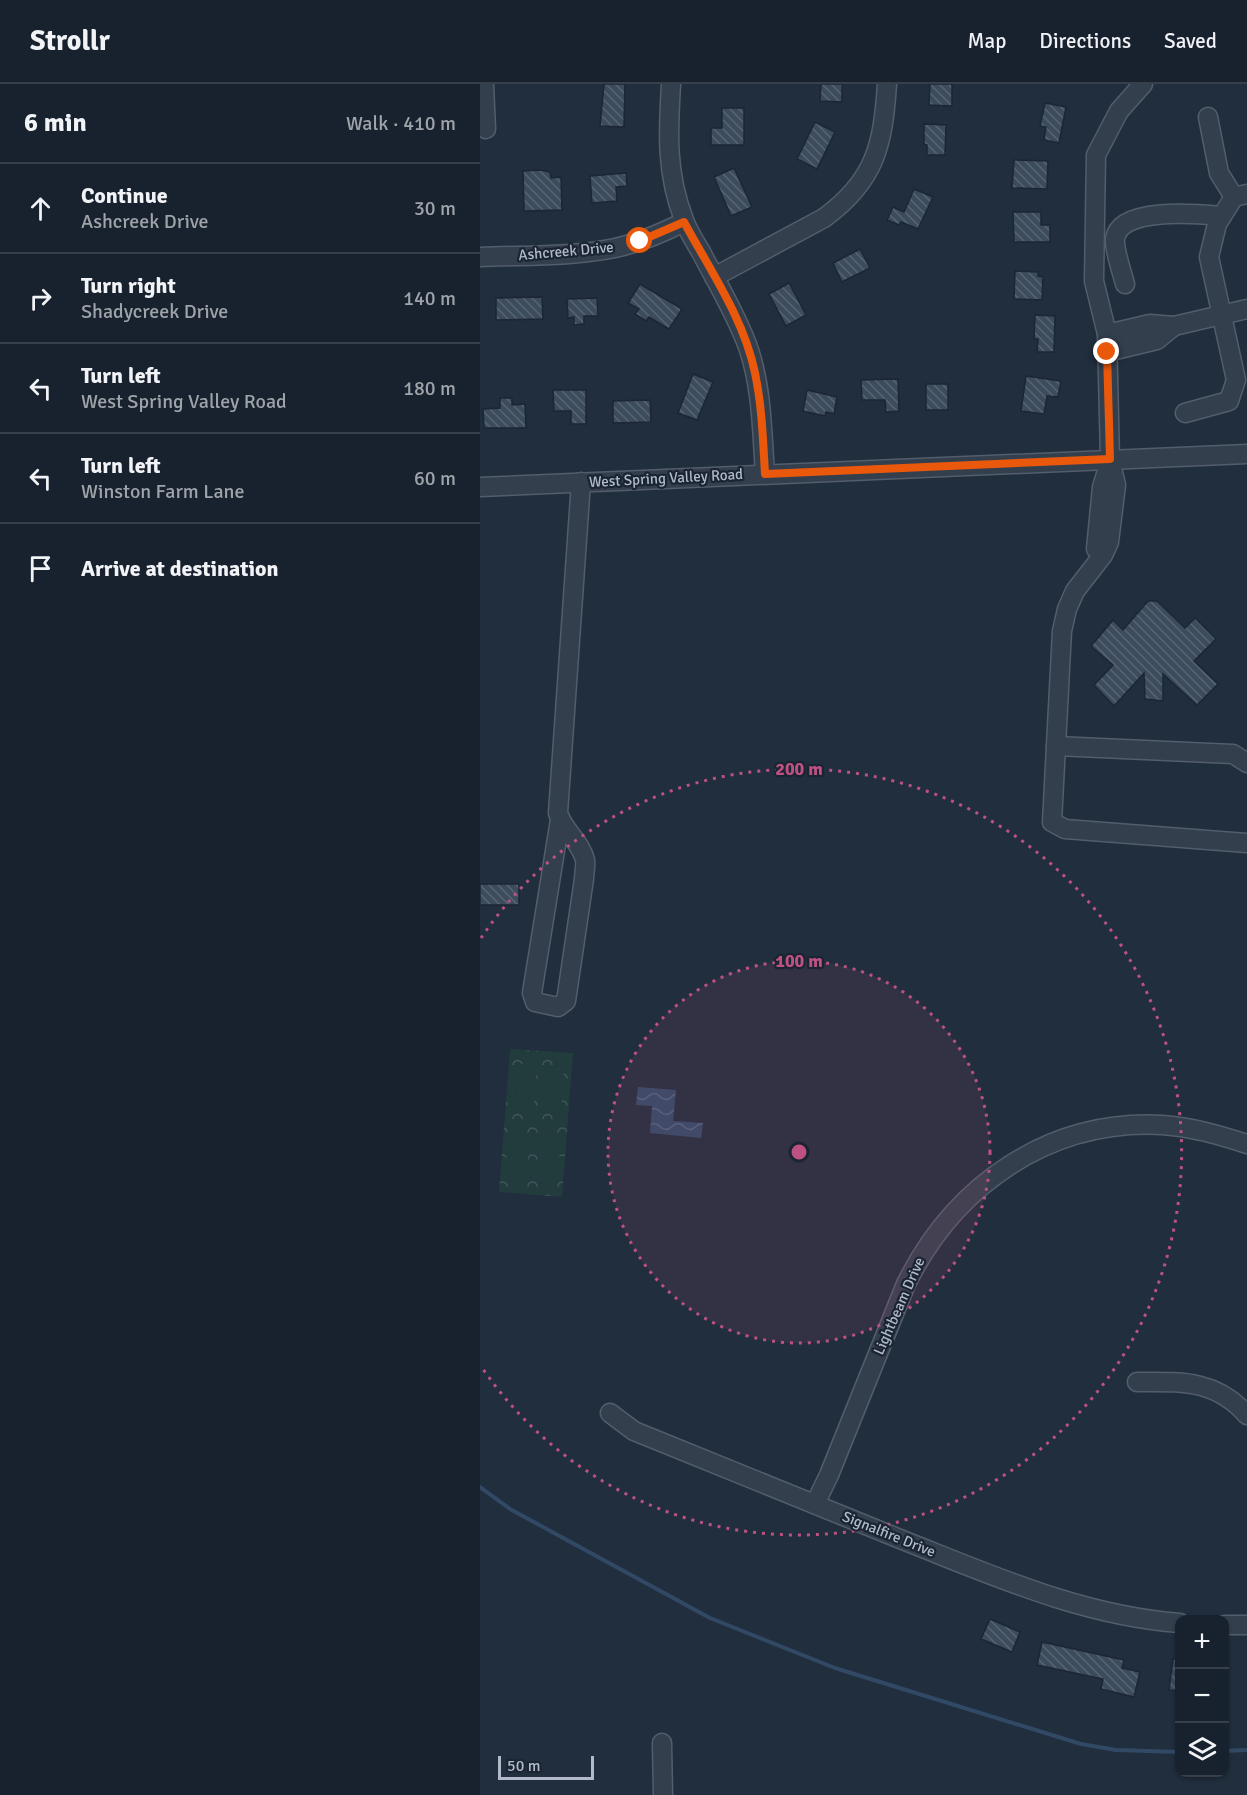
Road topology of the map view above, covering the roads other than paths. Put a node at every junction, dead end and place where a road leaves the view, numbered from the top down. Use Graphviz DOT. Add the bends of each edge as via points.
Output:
graph roads {
  1 [pos="484,84"];
  2 [pos="671,84"];
  3 [pos="887,84"];
  4 [pos="1143,84"];
  5 [pos="1208,117"];
  6 [pos="486,129"];
  7 [pos="1241,196"];
  8 [pos="1222,216"];
  9 [pos="684,222"];
  10 [pos="480,257"];
  11 [pos="714,277"];
  12 [pos="1125,284"];
  13 [pos="1247,309"];
  14 [pos="1221,313"];
  15 [pos="1107,343"];
  16 [pos="1185,413"];
  17 [pos="1247,454"];
  18 [pos="1110,459"];
  19 [pos="765,474"];
  20 [pos="581,482"];
  21 [pos="480,486"];
  22 [pos="1056,746"];
  23 [pos="1247,763"];
  24 [pos="560,820"];
  25 [pos="1247,843"];
  26 [pos="1247,1144"];
  27 [pos="1137,1382"];
  28 [pos="610,1413"];
  29 [pos="1247,1415"];
  30 [pos="815,1504"];
  31 [pos="1175,1623"];
  32 [pos="1229,1625"];
  33 [pos="1247,1625"];
  34 [pos="662,1743"];
  35 [pos="663,1795"];
  1 -- 6 [label="street"];
  2 -- 9 [label="street" via="670,167"];
  3 -- 11 [label="street" via="882,138 856,189 825,218"];
  4 -- 15 [label="street" via="1119,111 1096,155 1094,281"];
  5 -- 7 [label="street" via="1218,173"];
  7 -- 8 [label="street"];
  8 -- 12 [label="street" via="1182,212 1142,217 1122,226 1115,239"];
  8 -- 14 [label="street" via="1209,257"];
  9 -- 10 [label="street, Ashcreek Drive" via="616,248"];
  9 -- 11 [label="street"];
  11 -- 19 [label="street" via="740,327 755,372"];
  13 -- 14 [label="street"];
  14 -- 15 [label="street" via="1174,326 1157,340"];
  14 -- 16 [label="street" via="1236,380 1229,401"];
  15 -- 18 [label="street"];
  17 -- 18 [label="street, West Spring Valley Road"];
  18 -- 19 [label="street, West Spring Valley Road"];
  18 -- 22 [label="street" via="1116,484 1109,542 1075,591 1062,631"];
  19 -- 20 [label="street, West Spring Valley Road"];
  20 -- 21 [label="street, West Spring Valley Road"];
  20 -- 24 [label="street"];
  22 -- 23 [label="street" via="1233,754"];
  22 -- 25 [label="street" via="1052,822 1065,829"];
  24 -- 24 [label="street" via="532,993 535,1002 558,1007 566,1001 585,861"];
  26 -- 30 [label="street, Lightbeam Drive" via="1186,1128 1112,1127 1055,1143 1018,1160 986,1182 946,1220 917,1261"];
  27 -- 29 [label="street" via="1200,1385 1228,1397"];
  28 -- 30 [label="street, Signalfire Drive" via="634,1431"];
  30 -- 31 [label="street, Signalfire Drive" via="1066,1602"];
  32 -- 33 [label="street"];
  34 -- 35 [label="street"];
}
